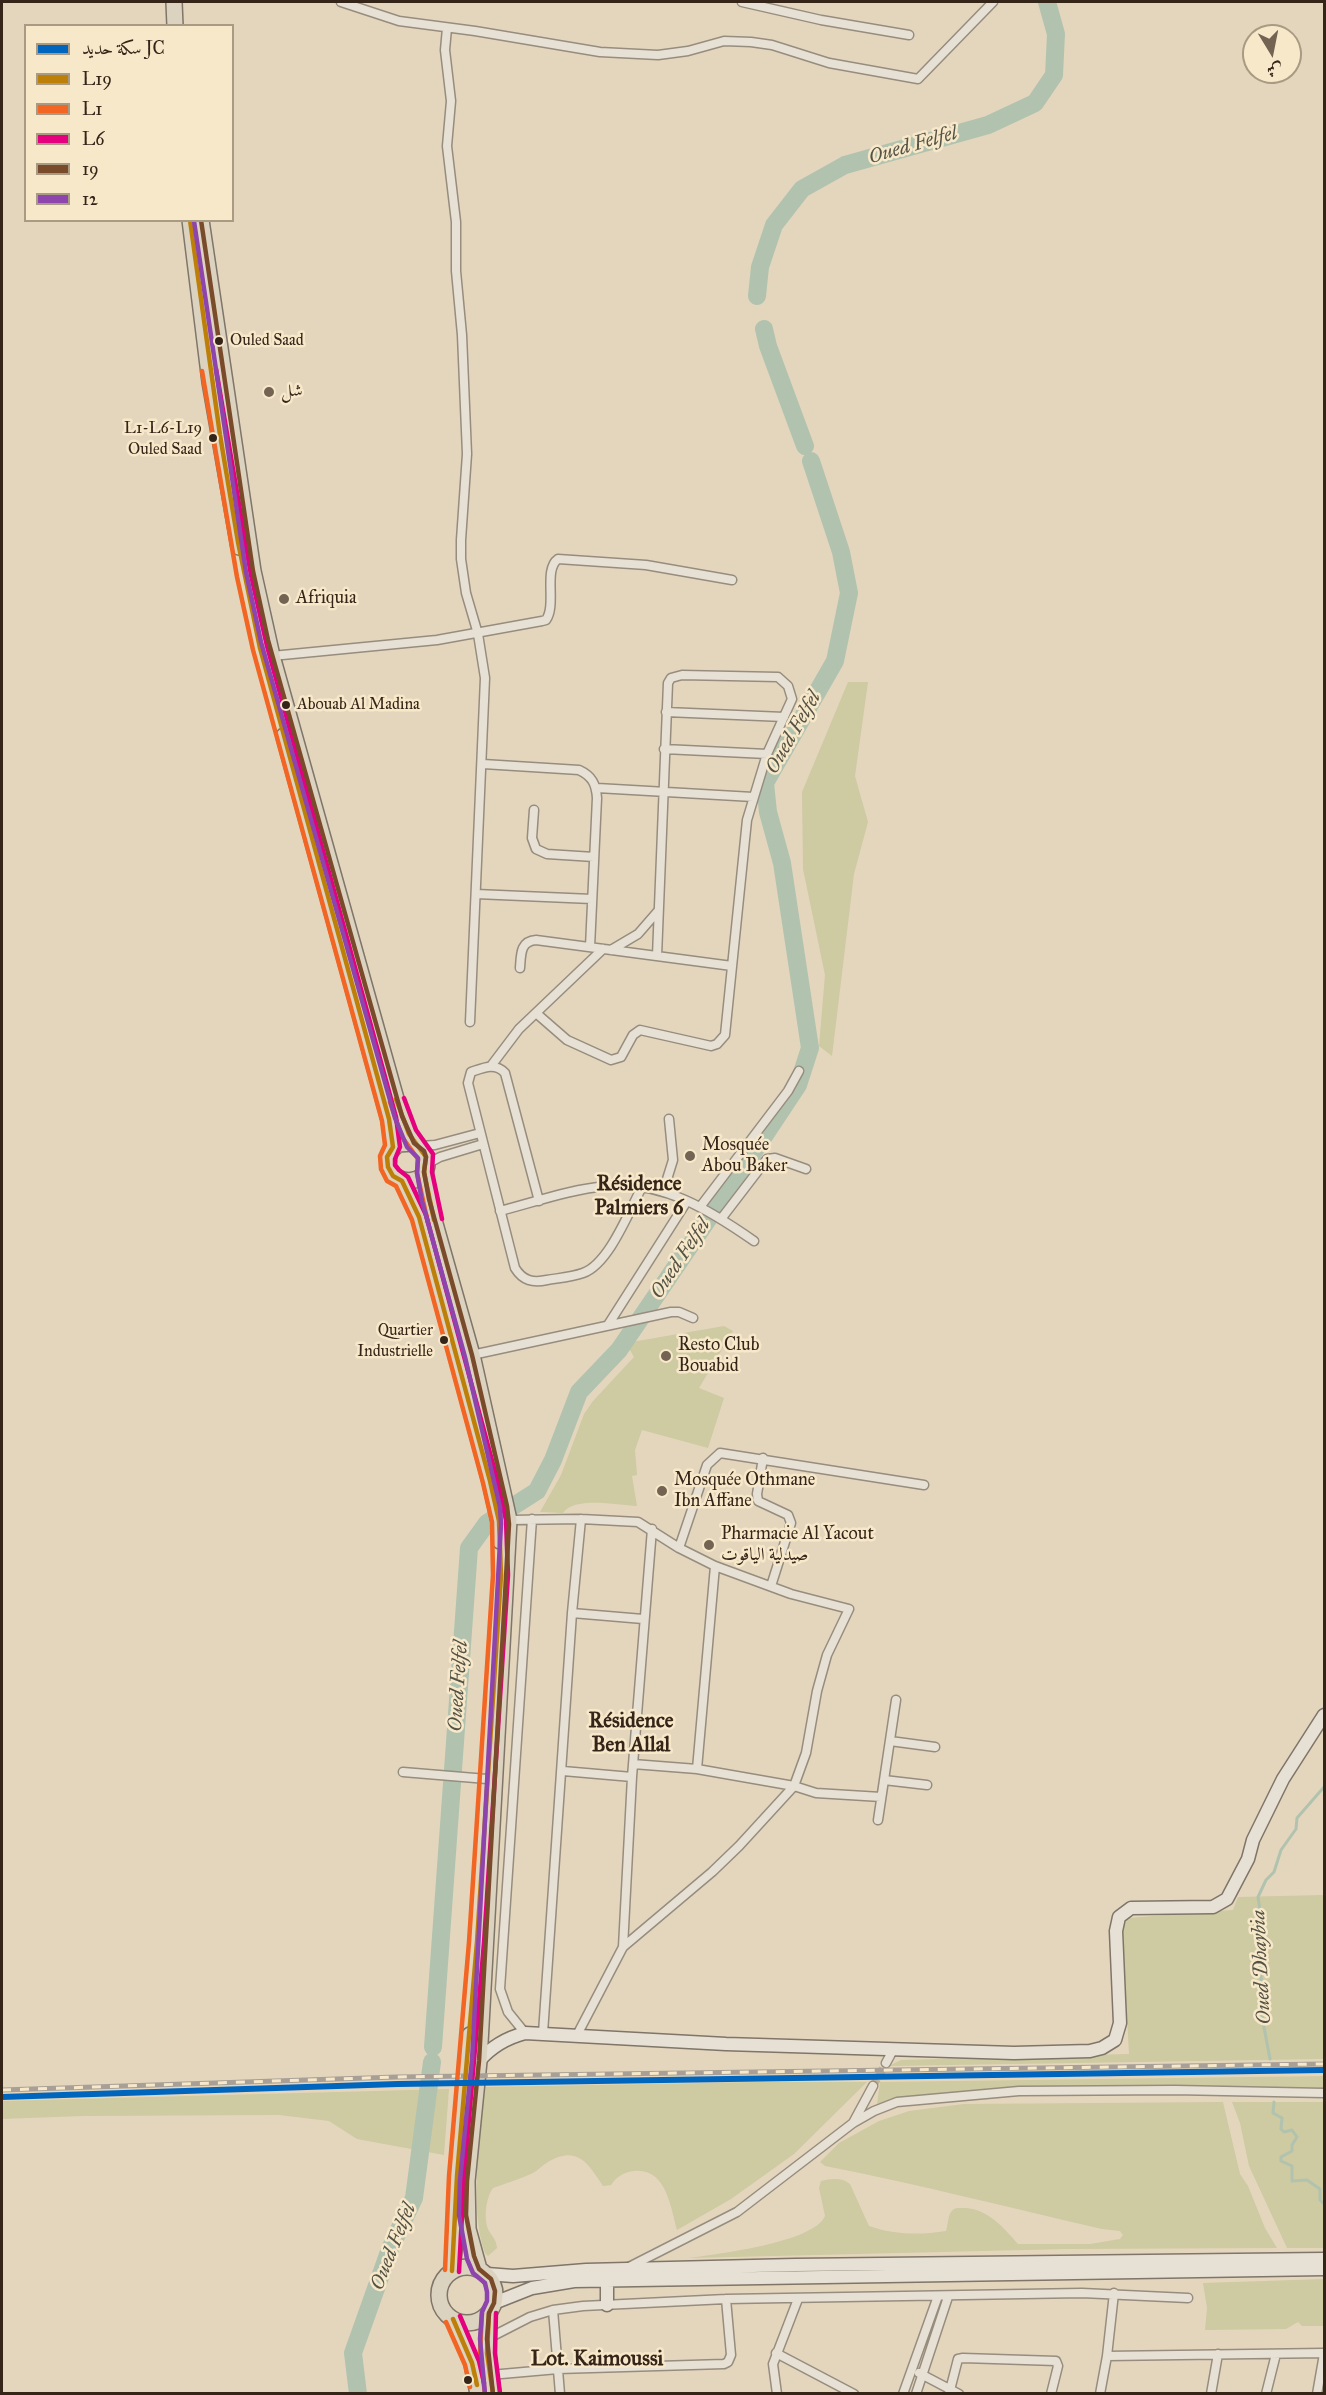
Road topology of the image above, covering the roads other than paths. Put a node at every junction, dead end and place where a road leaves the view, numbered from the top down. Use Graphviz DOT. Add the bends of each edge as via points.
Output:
graph roads {
  1 [pos="174,2"];
  2 [pos="184,2"];
  3 [pos="341,2"];
  4 [pos="742,2"];
  5 [pos="993,2"];
  6 [pos="175,24"];
  7 [pos="184,24"];
  8 [pos="447,28"];
  9 [pos="909,35"];
  10 [pos="190,222"];
  11 [pos="201,222"];
  12 [pos="732,580"];
  13 [pos="478,634"];
  14 [pos="272,656"];
  15 [pos="666,712"];
  16 [pos="784,717"];
  17 [pos="664,749"];
  18 [pos="767,754"];
  19 [pos="483,764"];
  20 [pos="597,788"];
  21 [pos="663,792"];
  22 [pos="753,797"];
  23 [pos="534,810"];
  24 [pos="594,857"];
  25 [pos="476,894"];
  26 [pos="592,899"];
  27 [pos="658,911"];
  28 [pos="590,947"];
  29 [pos="607,950"];
  30 [pos="657,956"];
  31 [pos="732,966"];
  32 [pos="520,968"];
  33 [pos="536,1013"];
  34 [pos="470,1022"];
  35 [pos="491,1066"];
  36 [pos="799,1071"];
  37 [pos="669,1119"];
  38 [pos="480,1133"];
  39 [pos="483,1144"];
  40 [pos="417,1145"];
  41 [pos="393,1147"];
  42 [pos="425,1168"];
  43 [pos="806,1169"];
  44 [pos="402,1181"];
  45 [pos="642,1187"];
  46 [pos="663,1192"];
  47 [pos="539,1201"];
  48 [pos="687,1201"];
  49 [pos="703,1208"];
  50 [pos="500,1211"];
  51 [pos="719,1217"];
  52 [pos="754,1241"];
  53 [pos="693,1318"];
  54 [pos="612,1324"];
  55 [pos="472,1355"];
  56 [pos="763,1458"];
  57 [pos="924,1485"];
  58 [pos="504,1514"];
  59 [pos="532,1519"];
  60 [pos="581,1519"];
  61 [pos="652,1529"];
  62 [pos="679,1548"];
  63 [pos="716,1566"];
  64 [pos="771,1586"];
  65 [pos="572,1612"];
  66 [pos="643,1619"];
  67 [pos="896,1700"];
  68 [pos="1324,1715"];
  69 [pos="890,1741"];
  70 [pos="935,1747"];
  71 [pos="633,1764"];
  72 [pos="697,1769"];
  73 [pos="563,1771"];
  74 [pos="404,1772"];
  75 [pos="632,1777"];
  76 [pos="487,1779"];
  77 [pos="884,1780"];
  78 [pos="927,1785"];
  79 [pos="794,1786"];
  80 [pos="881,1797"];
  81 [pos="878,1820"];
  82 [pos="623,1947"];
  83 [pos="525,2033"];
  84 [pos="543,2033"];
  85 [pos="577,2035"];
  86 [pos="893,2050"];
  87 [pos="479,2061"];
  88 [pos="886,2063"];
  89 [pos="873,2086"];
  90 [pos="1324,2093"];
  91 [pos="853,2123"];
  92 [pos="1324,2259"];
  93 [pos="1324,2269"];
  94 [pos="623,2270"];
  95 [pos="452,2271"];
  96 [pos="483,2272"];
  97 [pos="607,2280"];
  98 [pos="1114,2293"];
  99 [pos="938,2296"];
  100 [pos="948,2296"];
  101 [pos="1188,2298"];
  102 [pos="726,2300"];
  103 [pos="798,2300"];
  104 [pos="607,2305"];
  105 [pos="492,2308"];
  106 [pos="553,2310"];
  107 [pos="453,2319"];
  108 [pos="488,2339"];
  109 [pos="776,2353"];
  110 [pos="1218,2354"];
  111 [pos="1276,2354"];
  112 [pos="1324,2354"];
  113 [pos="1107,2356"];
  114 [pos="558,2369"];
  115 [pos="912,2370"];
  116 [pos="490,2375"];
  117 [pos="923,2375"];
  118 [pos="953,2392"];
  119 [pos="478,2394"];
  120 [pos="493,2394"];
  121 [pos="560,2394"];
  122 [pos="777,2394"];
  123 [pos="854,2394"];
  124 [pos="903,2394"];
  125 [pos="916,2394"];
  126 [pos="1052,2394"];
  127 [pos="1100,2394"];
  128 [pos="1211,2394"];
  129 [pos="1266,2394"];
  130 [pos="1317,2394"];
  1 -- 6 [label="highway"];
  2 -- 7 [label="highway"];
  3 -- 8 [label="street" via="399,21"];
  4 -- 9 [label="street"];
  5 -- 8 [label="street" via="918,79 829,63 751,42 724,41 658,55 630,54"];
  8 -- 13 [label="street" via="445,50 451,101 447,146 456,222 466,454 461,540 466,593"];
  10 -- 41 [label="highway" via="210,382 246,586 389,1119"];
  11 -- 14 [label="highway" via="253,572"];
  12 -- 13 [label="street" via="646,565 558,559 552,566 546,620"];
  13 -- 14 [label="street"];
  13 -- 19 [label="street" via="485,678"];
  14 -- 40 [label="highway" via="398,1106"];
  15 -- 16 [label="street"];
  15 -- 16 [label="street" via="668,683 676,676 778,677 791,692"];
  15 -- 17 [label="street"];
  16 -- 18 [label="street"];
  17 -- 18 [label="street"];
  17 -- 21 [label="street"];
  18 -- 22 [label="street"];
  19 -- 20 [label="street" via="579,770"];
  19 -- 25 [label="street"];
  20 -- 21 [label="street"];
  20 -- 24 [label="street"];
  21 -- 22 [label="street"];
  21 -- 27 [label="street"];
  22 -- 31 [label="street" via="747,820"];
  23 -- 24 [label="street" via="532,838 536,849 546,854"];
  24 -- 26 [label="street"];
  25 -- 26 [label="street"];
  25 -- 34 [label="street"];
  26 -- 28 [label="street"];
  27 -- 29 [label="street" via="638,934"];
  27 -- 30 [label="street"];
  28 -- 29 [label="street"];
  28 -- 32 [label="street" via="530,940 521,950"];
  29 -- 30 [label="street"];
  29 -- 33 [label="street"];
  30 -- 31 [label="street"];
  31 -- 33 [label="street" via="724,1035 711,1046 640,1030 621,1057 611,1060 567,1040"];
  33 -- 35 [label="street"];
  35 -- 38 [label="street" via="471,1072 467,1079"];
  35 -- 47 [label="street" via="505,1073"];
  36 -- 49 [label="street"];
  37 -- 46 [label="street" via="673,1160"];
  38 -- 39 [label="street"];
  38 -- 40 [label="street" via="435,1145"];
  39 -- 42 [label="street" via="440,1157"];
  39 -- 50 [label="street"];
  40 -- 41 [label="highway" via="403,1142"];
  40 -- 42 [label="highway" via="426,1157"];
  41 -- 44 [label="highway" via="387,1157 388,1167"];
  42 -- 44 [label="highway" via="414,1180"];
  42 -- 55 [label="highway" via="432,1213"];
  43 -- 51 [label="street" via="767,1159"];
  44 -- 58 [label="highway" via="419,1217"];
  45 -- 46 [label="street"];
  45 -- 47 [label="street" via="608,1185"];
  45 -- 50 [label="street" via="600,1263 582,1274 543,1281 532,1281 518,1273"];
  46 -- 48 [label="street"];
  47 -- 50 [label="street"];
  48 -- 49 [label="street"];
  48 -- 54 [label="street"];
  49 -- 51 [label="street"];
  51 -- 52 [label="street"];
  53 -- 54 [label="street" via="668,1312"];
  54 -- 55 [label="street"];
  55 -- 58 [label="highway"];
  56 -- 57 [label="street"];
  56 -- 62 [label="street" via="720,1453 707,1466"];
  56 -- 64 [label="street" via="758,1502 788,1515 791,1523"];
  58 -- 59 [label="street"];
  58 -- 76 [label="highway"];
  58 -- 87 [label="highway"];
  59 -- 60 [label="street"];
  59 -- 83 [label="street" via="500,1989 507,2012"];
  60 -- 61 [label="street" via="638,1522"];
  60 -- 65 [label="street"];
  61 -- 62 [label="street"];
  61 -- 66 [label="street"];
  62 -- 63 [label="street"];
  63 -- 64 [label="street"];
  63 -- 72 [label="street"];
  64 -- 79 [label="street" via="849,1609 827,1655 806,1753"];
  65 -- 66 [label="street"];
  65 -- 73 [label="street"];
  66 -- 71 [label="street"];
  67 -- 69 [label="street"];
  68 -- 86 [label="main road" via="1283,1779 1227,1899 1213,1907 1131,1908 1119,1917 1116,1931 1120,2023 1111,2044 1069,2053"];
  69 -- 70 [label="street"];
  69 -- 77 [label="street"];
  71 -- 72 [label="street"];
  71 -- 75 [label="street"];
  72 -- 79 [label="street"];
  73 -- 75 [label="street"];
  73 -- 84 [label="street"];
  74 -- 76 [label="street"];
  75 -- 82 [label="street"];
  76 -- 95 [label="highway"];
  77 -- 78 [label="street"];
  77 -- 80 [label="street"];
  79 -- 80 [label="street" via="816,1793"];
  79 -- 82 [label="street" via="712,1872"];
  80 -- 81 [label="street"];
  82 -- 85 [label="street"];
  83 -- 84 [label="main road"];
  83 -- 87 [label="main road" via="504,2040"];
  84 -- 85 [label="main road"];
  85 -- 86 [label="main road"];
  86 -- 88 [label="street"];
  87 -- 96 [label="highway" via="466,2215 470,2243"];
  89 -- 91 [label="street"];
  90 -- 91 [label="street" via="1019,2091 897,2103"];
  91 -- 94 [label="street" via="736,2212"];
  92 -- 94 [label="main road"];
  93 -- 97 [label="main road"];
  94 -- 96 [label="main road" via="513,2276"];
  95 -- 96 [label="highway" via="462,2267"];
  95 -- 107 [label="highway" via="440,2286 439,2299"];
  96 -- 105 [label="highway" via="495,2291"];
  97 -- 104 [label="main road"];
  97 -- 105 [label="main road" via="545,2285"];
  98 -- 100 [label="street"];
  98 -- 101 [label="street"];
  98 -- 113 [label="street"];
  99 -- 100 [label="street"];
  99 -- 103 [label="street"];
  99 -- 115 [label="street"];
  100 -- 117 [label="street"];
  102 -- 103 [label="street"];
  102 -- 104 [label="street"];
  102 -- 114 [label="street" via="731,2355 724,2364"];
  103 -- 109 [label="street"];
  104 -- 106 [label="street"];
  105 -- 107 [label="highway" via="480,2320 470,2323"];
  105 -- 108 [label="highway"];
  106 -- 108 [label="street" via="519,2321"];
  106 -- 114 [label="street"];
  107 -- 119 [label="highway" via="471,2363"];
  108 -- 116 [label="highway"];
  109 -- 122 [label="street" via="772,2364"];
  109 -- 123 [label="street"];
  110 -- 111 [label="street"];
  110 -- 113 [label="street"];
  110 -- 128 [label="street"];
  111 -- 112 [label="street"];
  111 -- 129 [label="street"];
  112 -- 130 [label="street"];
  113 -- 127 [label="street"];
  114 -- 116 [label="street"];
  114 -- 121 [label="street"];
  115 -- 117 [label="street"];
  115 -- 124 [label="street"];
  116 -- 120 [label="highway"];
  117 -- 118 [label="street"];
  117 -- 125 [label="street"];
  118 -- 126 [label="street" via="956,2364 963,2358 1051,2359 1058,2366"];
}
